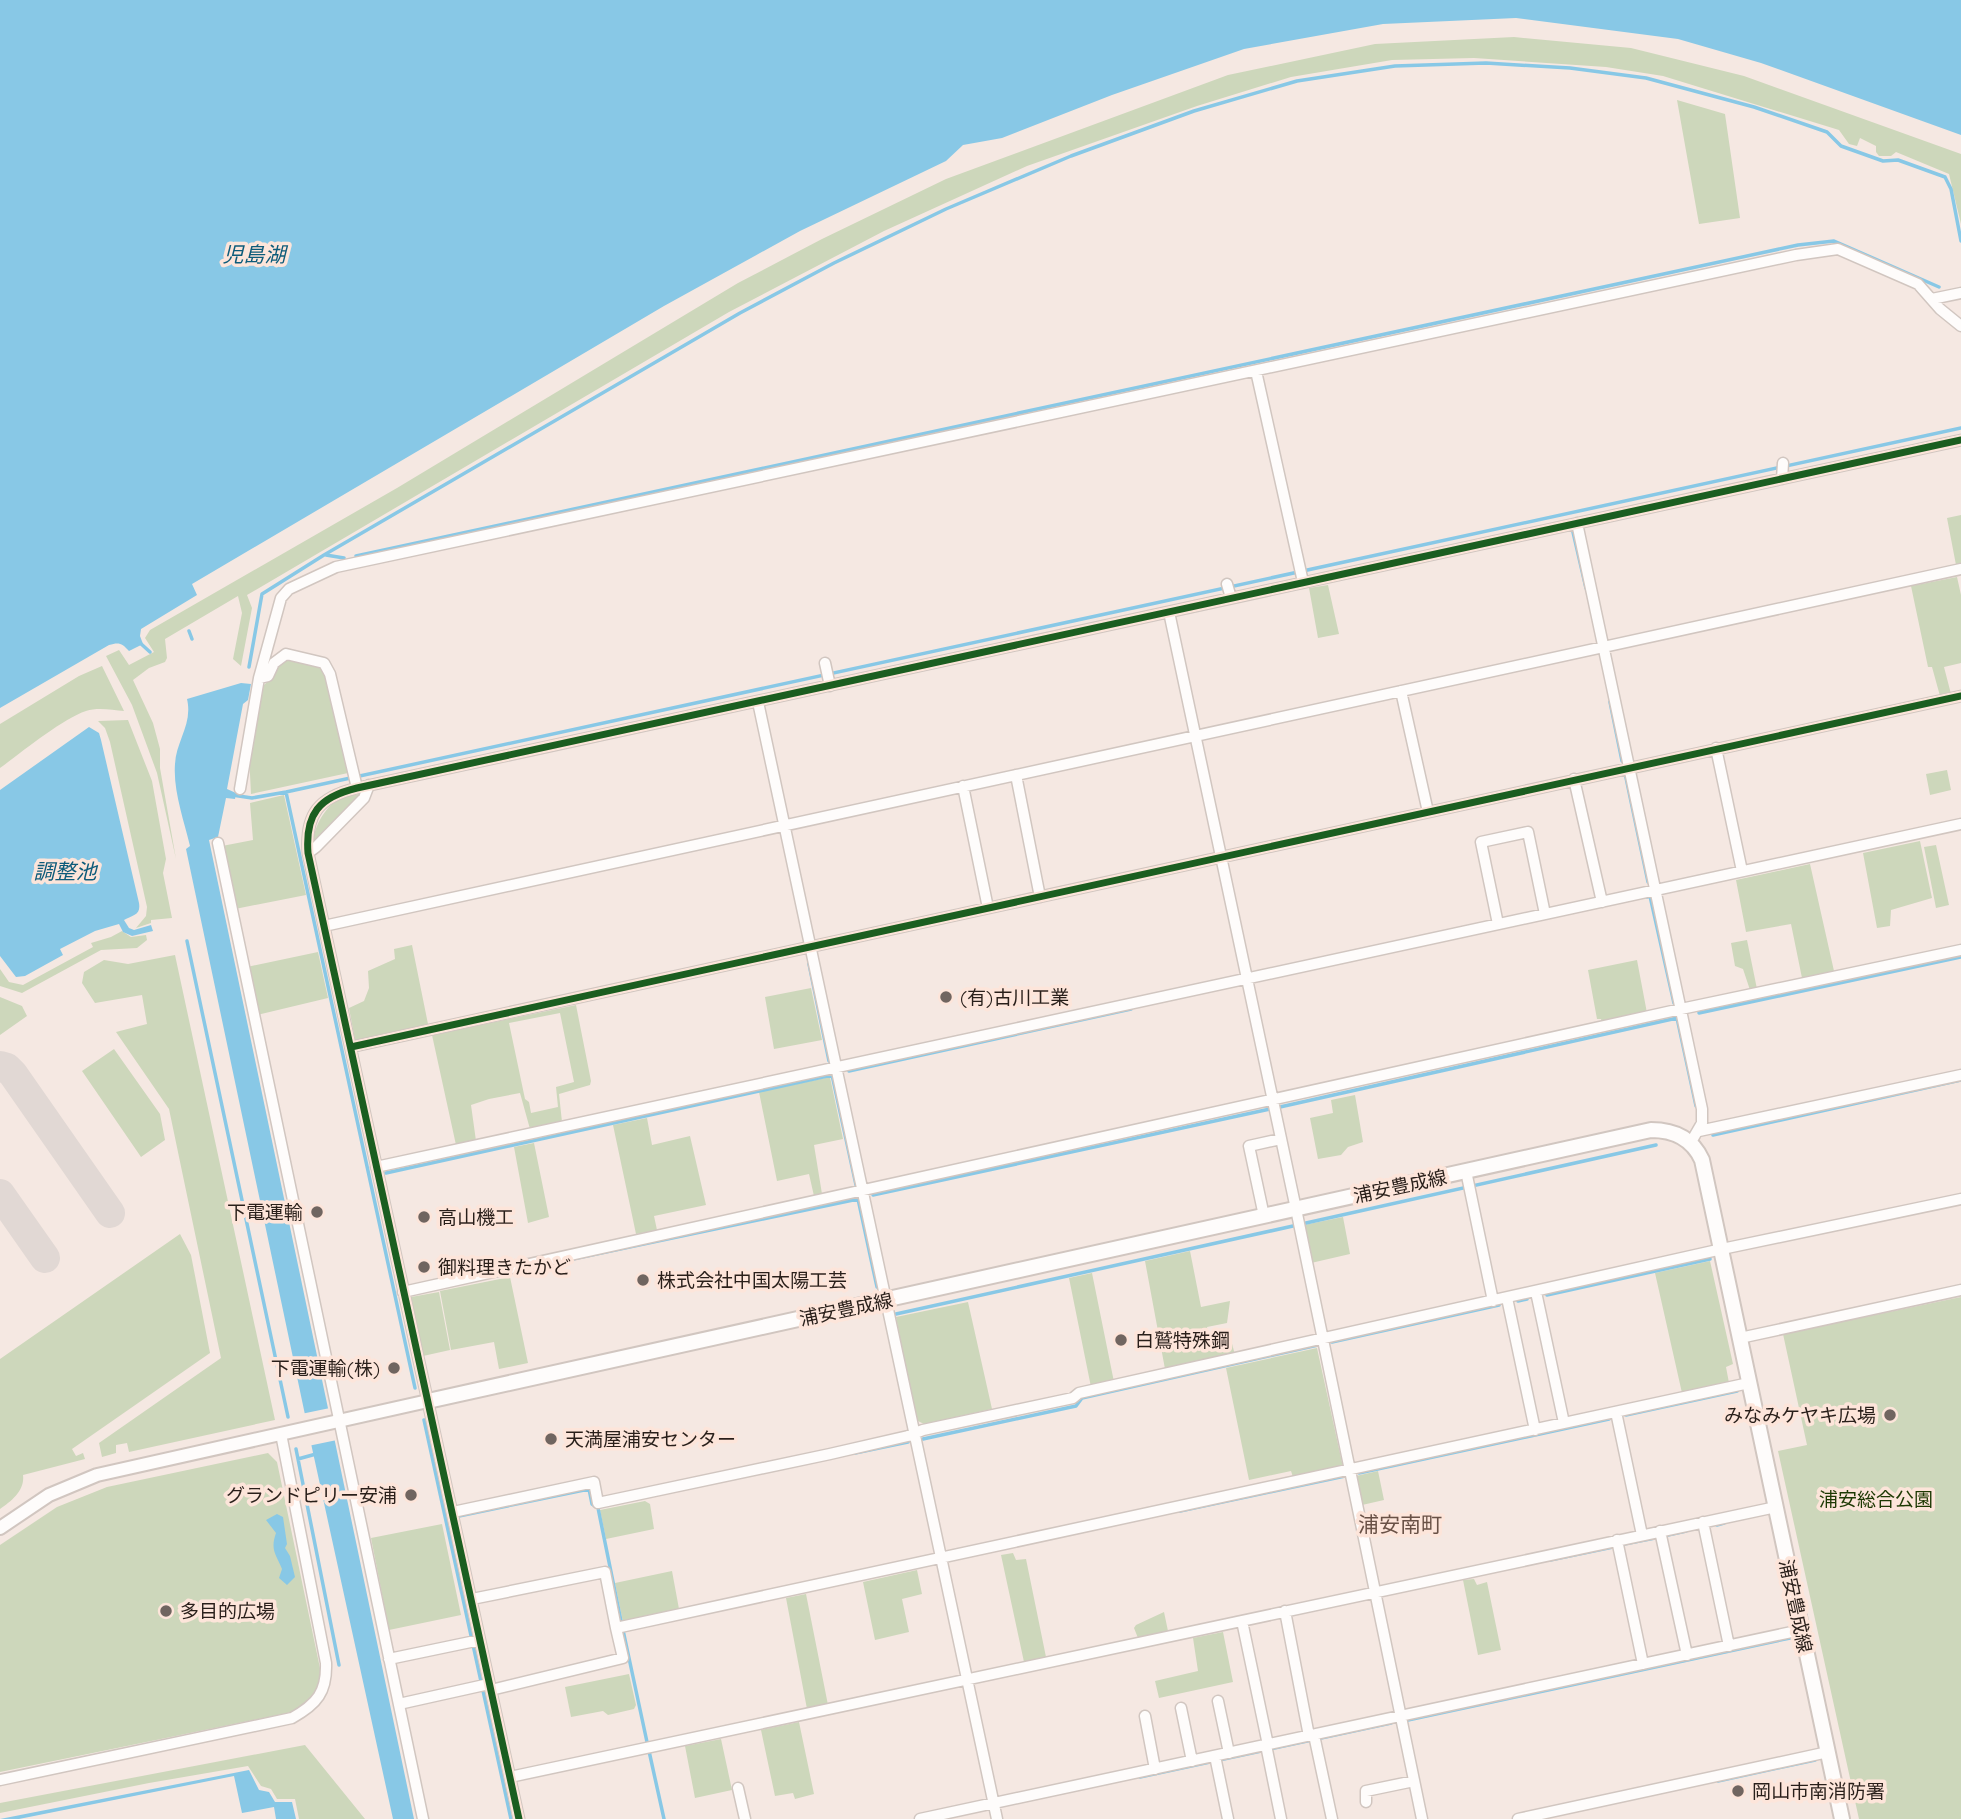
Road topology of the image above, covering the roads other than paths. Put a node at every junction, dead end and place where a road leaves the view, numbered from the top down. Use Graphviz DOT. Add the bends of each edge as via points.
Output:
graph roads {
  1 [pos="1961,293"];
  2 [pos="1932,299"];
  3 [pos="1961,326"];
  4 [pos="1256,371"];
  5 [pos="1961,440"];
  6 [pos="1577,523"];
  7 [pos="1961,569"];
  8 [pos="1301,575"];
  9 [pos="1168,612"];
  10 [pos="1604,647"];
  11 [pos="259,678"];
  12 [pos="1401,691"];
  13 [pos="1961,696"];
  14 [pos="758,702"];
  15 [pos="1195,735"];
  16 [pos="1716,751"];
  17 [pos="1628,767"];
  18 [pos="1016,775"];
  19 [pos="1574,779"];
  20 [pos="355,782"];
  21 [pos="369,785"];
  22 [pos="963,786"];
  23 [pos="240,789"];
  24 [pos="1428,812"];
  25 [pos="1961,824"];
  26 [pos="785,825"];
  27 [pos="218,843"];
  28 [pos="308,853"];
  29 [pos="1221,858"];
  30 [pos="1742,871"];
  31 [pos="1656,890"];
  32 [pos="1040,897"];
  33 [pos="1602,902"];
  34 [pos="988,908"];
  35 [pos="1545,914"];
  36 [pos="1498,924"];
  37 [pos="324,926"];
  38 [pos="811,947"];
  39 [pos="1961,950"];
  40 [pos="1247,978"];
  41 [pos="1681,1009"];
  42 [pos="351,1047"];
  43 [pos="837,1069"];
  44 [pos="1961,1075"];
  45 [pos="1272,1101"];
  46 [pos="1695,1137"];
  47 [pos="1281,1139"];
  48 [pos="376,1167"];
  49 [pos="1468,1181"];
  50 [pos="864,1191"];
  51 [pos="1961,1199"];
  52 [pos="1297,1209"];
  53 [pos="1264,1216"];
  54 [pos="1722,1249"];
  55 [pos="1961,1290"];
  56 [pos="403,1292"];
  57 [pos="1536,1292"];
  58 [pos="1507,1298"];
  59 [pos="886,1300"];
  60 [pos="1493,1301"];
  61 [pos="1740,1338"];
  62 [pos="1322,1339"];
  63 [pos="1749,1383"];
  64 [pos="428,1401"];
  65 [pos="1616,1412"];
  66 [pos="337,1421"];
  67 [pos="1564,1423"];
  68 [pos="1535,1430"];
  69 [pos="281,1434"];
  70 [pos="914,1434"];
  71 [pos="1350,1470"];
  72 [pos="1776,1507"];
  73 [pos="453,1512"];
  74 [pos="1703,1522"];
  75 [pos="0,1528"];
  76 [pos="1660,1531"];
  77 [pos="1642,1535"];
  78 [pos="1617,1540"];
  79 [pos="940,1558"];
  80 [pos="1375,1592"];
  81 [pos="472,1599"];
  82 [pos="1286,1614"];
  83 [pos="1243,1623"];
  84 [pos="616,1628"];
  85 [pos="1801,1630"];
  86 [pos="474,1641"];
  87 [pos="1729,1646"];
  88 [pos="1687,1655"];
  89 [pos="389,1659"];
  90 [pos="1643,1664"];
  91 [pos="966,1680"];
  92 [pos="485,1686"];
  93 [pos="1218,1701"];
  94 [pos="399,1704"];
  95 [pos="1181,1708"];
  96 [pos="1145,1716"];
  97 [pos="1400,1716"];
  98 [pos="1314,1737"];
  99 [pos="1267,1747"];
  100 [pos="1828,1752"];
  101 [pos="1228,1753"];
  102 [pos="1215,1759"];
  103 [pos="1192,1761"];
  104 [pos="1155,1769"];
  105 [pos="510,1777"];
  106 [pos="0,1780"];
  107 [pos="1414,1782"];
  108 [pos="738,1788"];
  109 [pos="1366,1802"];
  110 [pos="993,1804"];
  111 [pos="945,1817"];
  112 [pos="423,1819"];
  113 [pos="519,1819"];
  114 [pos="745,1819"];
  115 [pos="920,1819"];
  116 [pos="997,1819"];
  117 [pos="1228,1819"];
  118 [pos="1282,1819"];
  119 [pos="1332,1819"];
  120 [pos="1422,1819"];
  121 [pos="1517,1819"];
  122 [pos="1842,1819"];
  1 -- 2 [label="street"];
  2 -- 3 [label="street"];
  2 -- 4 [label="street" via="1918,284 1838,249"];
  4 -- 8 [label="street"];
  4 -- 11 [label="street" via="336,567 281,597"];
  5 -- 6 [label="street" via="1783,471"];
  6 -- 8 [label="street"];
  6 -- 10 [label="street"];
  7 -- 10 [label="street"];
  8 -- 9 [label="street" via="1229,591"];
  9 -- 14 [label="street" via="828,674"];
  9 -- 15 [label="street"];
  10 -- 12 [label="street"];
  10 -- 17 [label="street"];
  11 -- 20 [label="street" via="268,676 274,663 286,654 324,663"];
  11 -- 23 [label="street"];
  12 -- 15 [label="street"];
  12 -- 24 [label="street"];
  13 -- 16 [label="street"];
  14 -- 21 [label="street"];
  14 -- 26 [label="street"];
  15 -- 18 [label="street"];
  15 -- 29 [label="street"];
  16 -- 17 [label="street"];
  16 -- 30 [label="street"];
  17 -- 19 [label="street"];
  17 -- 31 [label="street"];
  18 -- 22 [label="street"];
  18 -- 32 [label="street"];
  19 -- 24 [label="street"];
  19 -- 33 [label="street"];
  20 -- 21 [label="street"];
  20 -- 28 [label="street" via="318,808 306,831"];
  21 -- 28 [label="street" via="364,798"];
  22 -- 26 [label="street"];
  22 -- 34 [label="street"];
  24 -- 29 [label="street"];
  25 -- 30 [label="street"];
  26 -- 37 [label="street"];
  26 -- 38 [label="street"];
  27 -- 66 [label="street"];
  28 -- 37 [label="street"];
  29 -- 32 [label="street"];
  29 -- 40 [label="street"];
  30 -- 31 [label="street"];
  31 -- 33 [label="street"];
  31 -- 41 [label="street"];
  32 -- 34 [label="street"];
  33 -- 35 [label="street"];
  34 -- 38 [label="street"];
  35 -- 36 [label="street"];
  35 -- 36 [label="street" via="1528,832 1481,842"];
  36 -- 40 [label="street"];
  37 -- 42 [label="street"];
  38 -- 42 [label="street"];
  38 -- 43 [label="street"];
  39 -- 41 [label="street"];
  40 -- 43 [label="street"];
  40 -- 45 [label="street"];
  41 -- 45 [label="street"];
  41 -- 46 [label="street" via="1703,1117"];
  42 -- 48 [label="street"];
  43 -- 48 [label="street"];
  43 -- 50 [label="street"];
  44 -- 46 [label="street"];
  45 -- 47 [label="street"];
  45 -- 50 [label="street"];
  46 -- 49 [label="main road, 浦安豊成線" via="1651,1130"];
  46 -- 54 [label="main road, 浦安豊成線"];
  47 -- 52 [label="street"];
  47 -- 53 [label="street" via="1249,1146"];
  48 -- 56 [label="street"];
  49 -- 52 [label="main road, 浦安豊成線"];
  49 -- 60 [label="street"];
  50 -- 56 [label="street"];
  50 -- 59 [label="street"];
  51 -- 54 [label="street"];
  52 -- 53 [label="main road, 浦安豊成線"];
  52 -- 62 [label="street"];
  53 -- 59 [label="main road, 浦安豊成線"];
  54 -- 57 [label="street"];
  54 -- 61 [label="main road, 浦安豊成線"];
  55 -- 61 [label="street"];
  56 -- 64 [label="street"];
  57 -- 58 [label="street"];
  57 -- 67 [label="street"];
  58 -- 60 [label="street"];
  58 -- 68 [label="street"];
  59 -- 64 [label="main road, 浦安豊成線"];
  59 -- 70 [label="street"];
  60 -- 62 [label="street"];
  61 -- 63 [label="main road, 浦安豊成線"];
  62 -- 70 [label="street"];
  62 -- 71 [label="street"];
  63 -- 65 [label="street"];
  63 -- 72 [label="main road, 浦安豊成線"];
  64 -- 66 [label="street"];
  64 -- 73 [label="street"];
  65 -- 67 [label="street"];
  65 -- 77 [label="street"];
  66 -- 69 [label="street"];
  66 -- 89 [label="street"];
  67 -- 68 [label="street"];
  68 -- 71 [label="street"];
  69 -- 75 [label="street" via="97,1475 49,1495"];
  69 -- 106 [label="street" via="326,1663 321,1694 309,1709 292,1718"];
  70 -- 73 [label="street" via="598,1503 594,1482"];
  70 -- 79 [label="street"];
  71 -- 79 [label="street"];
  71 -- 80 [label="street"];
  72 -- 74 [label="street"];
  72 -- 85 [label="main road, 浦安豊成線"];
  73 -- 81 [label="street"];
  74 -- 76 [label="street"];
  74 -- 87 [label="street"];
  76 -- 77 [label="street"];
  76 -- 88 [label="street"];
  77 -- 78 [label="street"];
  78 -- 80 [label="street"];
  78 -- 90 [label="street"];
  79 -- 84 [label="street"];
  79 -- 91 [label="street"];
  80 -- 82 [label="street"];
  80 -- 97 [label="street"];
  81 -- 84 [label="street" via="605,1572"];
  81 -- 86 [label="street"];
  82 -- 83 [label="street"];
  82 -- 98 [label="street"];
  83 -- 91 [label="street"];
  83 -- 99 [label="street"];
  84 -- 92 [label="street" via="623,1658"];
  85 -- 87 [label="street"];
  85 -- 100 [label="main road, 浦安豊成線"];
  86 -- 89 [label="street"];
  86 -- 92 [label="street"];
  87 -- 88 [label="street"];
  88 -- 90 [label="street"];
  89 -- 94 [label="street"];
  90 -- 97 [label="street"];
  91 -- 105 [label="street"];
  91 -- 110 [label="street"];
  92 -- 94 [label="street"];
  92 -- 105 [label="street"];
  93 -- 101 [label="street"];
  94 -- 112 [label="street"];
  95 -- 103 [label="street"];
  96 -- 104 [label="street"];
  97 -- 98 [label="street"];
  97 -- 107 [label="street"];
  98 -- 99 [label="street"];
  98 -- 119 [label="street"];
  99 -- 101 [label="street"];
  99 -- 118 [label="street"];
  100 -- 121 [label="street"];
  100 -- 122 [label="main road, 浦安豊成線"];
  101 -- 102 [label="street"];
  102 -- 103 [label="street"];
  102 -- 117 [label="street"];
  103 -- 104 [label="street"];
  104 -- 110 [label="street"];
  105 -- 113 [label="street"];
  107 -- 109 [label="street" via="1366,1791"];
  107 -- 120 [label="street"];
  108 -- 114 [label="street"];
  110 -- 111 [label="street"];
  110 -- 116 [label="street"];
  111 -- 115 [label="street"];
}
